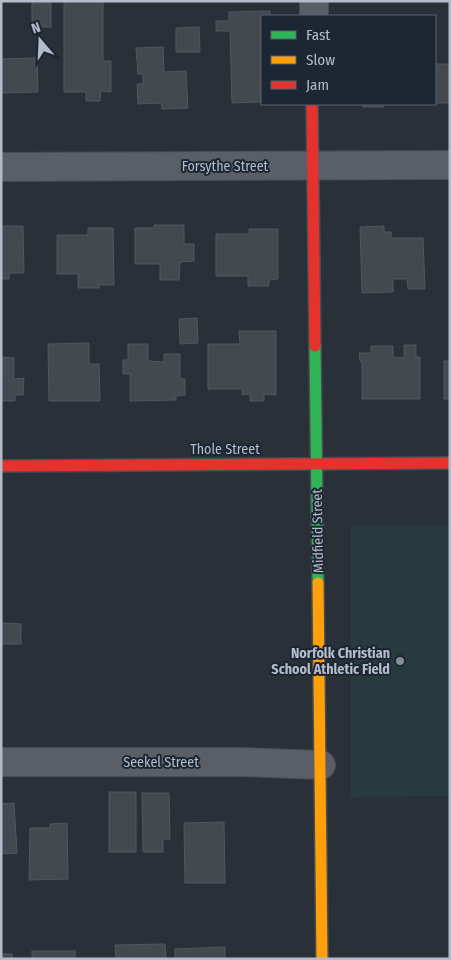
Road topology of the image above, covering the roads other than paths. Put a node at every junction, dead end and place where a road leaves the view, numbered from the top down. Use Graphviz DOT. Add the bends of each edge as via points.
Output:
graph roads {
  1 [pos="314,1"];
  2 [pos="314,15"];
  3 [pos="312,105"];
  4 [pos="312,165"];
  5 [pos="450,165"];
  6 [pos="1,167"];
  7 [pos="450,463"];
  8 [pos="316,464"];
  9 [pos="1,466"];
  10 [pos="1,762"];
  11 [pos="321,764"];
  12 [pos="322,959"];
  1 -- 2 [label="street"];
  3 -- 4 [label="street, Midfield Street"];
  4 -- 5 [label="street, Forsythe Street"];
  4 -- 6 [label="street, Forsythe Street"];
  4 -- 8 [label="street, Midfield Street"];
  7 -- 8 [label="street, Thole Street"];
  8 -- 9 [label="street, Thole Street"];
  8 -- 11 [label="street, Midfield Street"];
  10 -- 11 [label="street, Seekel Street"];
  11 -- 12 [label="street, Midfield Street"];
}
